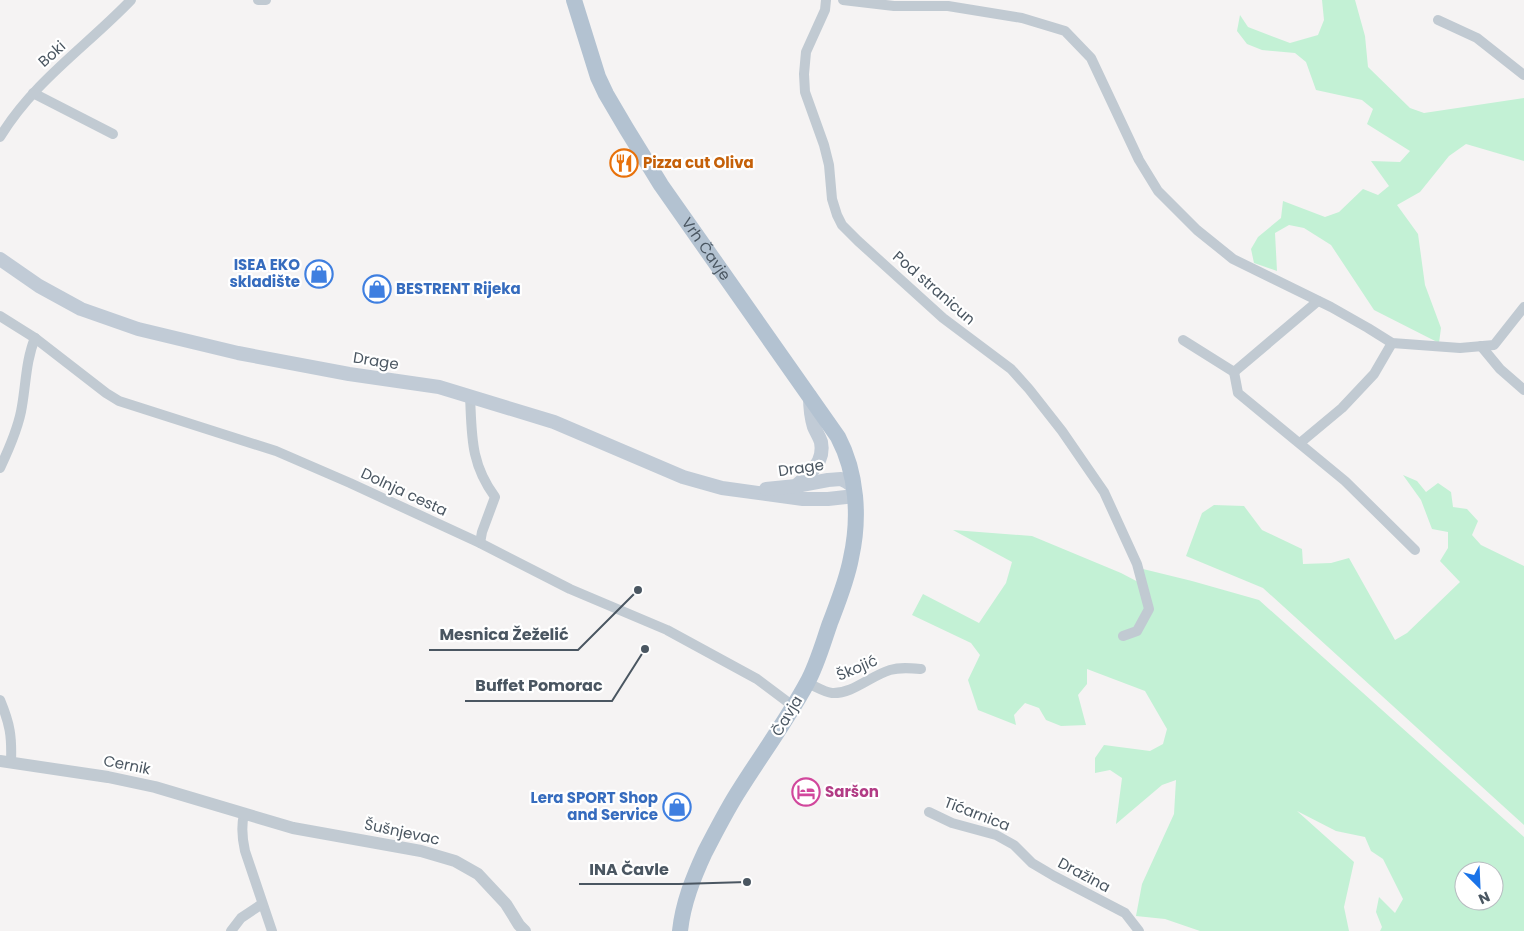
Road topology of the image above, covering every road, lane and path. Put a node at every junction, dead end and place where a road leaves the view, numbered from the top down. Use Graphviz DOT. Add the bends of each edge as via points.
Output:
graph roads {
  1 [pos="131,0"];
  2 [pos="258,0"];
  3 [pos="266,0"];
  4 [pos="574,0"];
  5 [pos="826,0"];
  6 [pos="843,0"];
  7 [pos="914,3"];
  8 [pos="1438,20"];
  9 [pos="1524,75"];
  10 [pos="33,93"];
  11 [pos="113,134"];
  12 [pos="0,137"];
  13 [pos="0,260"];
  14 [pos="1318,301"];
  15 [pos="1524,307"];
  16 [pos="0,316"];
  17 [pos="34,338"];
  18 [pos="1183,340"];
  19 [pos="1392,343"];
  20 [pos="1481,346"];
  21 [pos="1234,372"];
  22 [pos="1524,390"];
  23 [pos="470,396"];
  24 [pos="810,396"];
  25 [pos="1300,443"];
  26 [pos="0,468"];
  27 [pos="796,486"];
  28 [pos="750,491"];
  29 [pos="854,492"];
  30 [pos="480,543"];
  31 [pos="1415,550"];
  32 [pos="1123,636"];
  33 [pos="921,668"];
  34 [pos="807,682"];
  35 [pos="0,700"];
  36 [pos="793,706"];
  37 [pos="5,762"];
  38 [pos="930,812"];
  39 [pos="244,814"];
  40 [pos="1014,845"];
  41 [pos="262,904"];
  42 [pos="231,931"];
  43 [pos="272,931"];
  44 [pos="525,931"];
  45 [pos="680,931"];
  46 [pos="1139,931"];
  1 -- 10 [label="street, Boki"];
  2 -- 3 [label="street"];
  4 -- 24 [label="main road, Vrh Čavje" via="598,77 626,128 661,185"];
  5 -- 32 [label="street, Pod stranicun" via="806,52 804,74 805,92 829,165 837,215 858,241 943,318 1011,369 1062,431 1104,492 1137,564 1149,610 1137,631"];
  6 -- 7 [label="street" via="894,6"];
  7 -- 14 [label="street" via="1022,18 1064,32 1091,58 1139,160 1158,191 1197,230 1233,259"];
  8 -- 9 [label="street" via="1477,38"];
  10 -- 11 [label="street"];
  10 -- 12 [label="street, Boki"];
  13 -- 23 [label="main road, Drage" via="81,309 138,329 238,353 439,387"];
  14 -- 19 [label="street"];
  14 -- 21 [label="street"];
  15 -- 20 [label="street" via="1494,345"];
  16 -- 17 [label="street, Dolnja cesta"];
  17 -- 26 [label="street" via="22,408"];
  17 -- 30 [label="street, Dolnja cesta" via="119,401 280,453"];
  18 -- 21 [label="street"];
  19 -- 20 [label="street" via="1460,348"];
  19 -- 25 [label="street" via="1368,381"];
  20 -- 22 [label="street"];
  21 -- 25 [label="street" via="1238,393"];
  23 -- 28 [label="main road, Drage" via="554,422 683,477 722,488"];
  23 -- 30 [label="street" via="474,457 495,497"];
  24 -- 27 [label="main road" via="811,415 822,455 810,474"];
  24 -- 29 [label="main road, Vrh Čavje" via="844,448"];
  25 -- 31 [label="street"];
  27 -- 28 [label="main road, Drage"];
  27 -- 29 [label="main road, Drage" via="840,479 847,482"];
  28 -- 29 [label="main road, Drage" via="828,499"];
  29 -- 34 [label="main road, Čavja" via="855,526 851,559"];
  30 -- 36 [label="street, Dolnja cesta" via="570,589 667,630 757,679"];
  33 -- 34 [label="street, Škojić" via="889,670 840,693 830,693"];
  34 -- 36 [label="main road, Čavja"];
  35 -- 37 [label="street" via="8,719 11,743"];
  36 -- 45 [label="main road, Čavja" via="714,834 692,881"];
  37 -- 39 [label="street, Cernik" via="156,787"];
  38 -- 40 [label="street, Tićarnica" via="952,823 996,835"];
  39 -- 41 [label="street" via="242,838"];
  39 -- 44 [label="street, Šušnjevac" via="293,828 410,849 455,861 478,874 506,904"];
  40 -- 46 [label="street, Dražina" via="1032,863 1124,913"];
  41 -- 42 [label="street" via="241,918"];
  41 -- 43 [label="street"];
}
